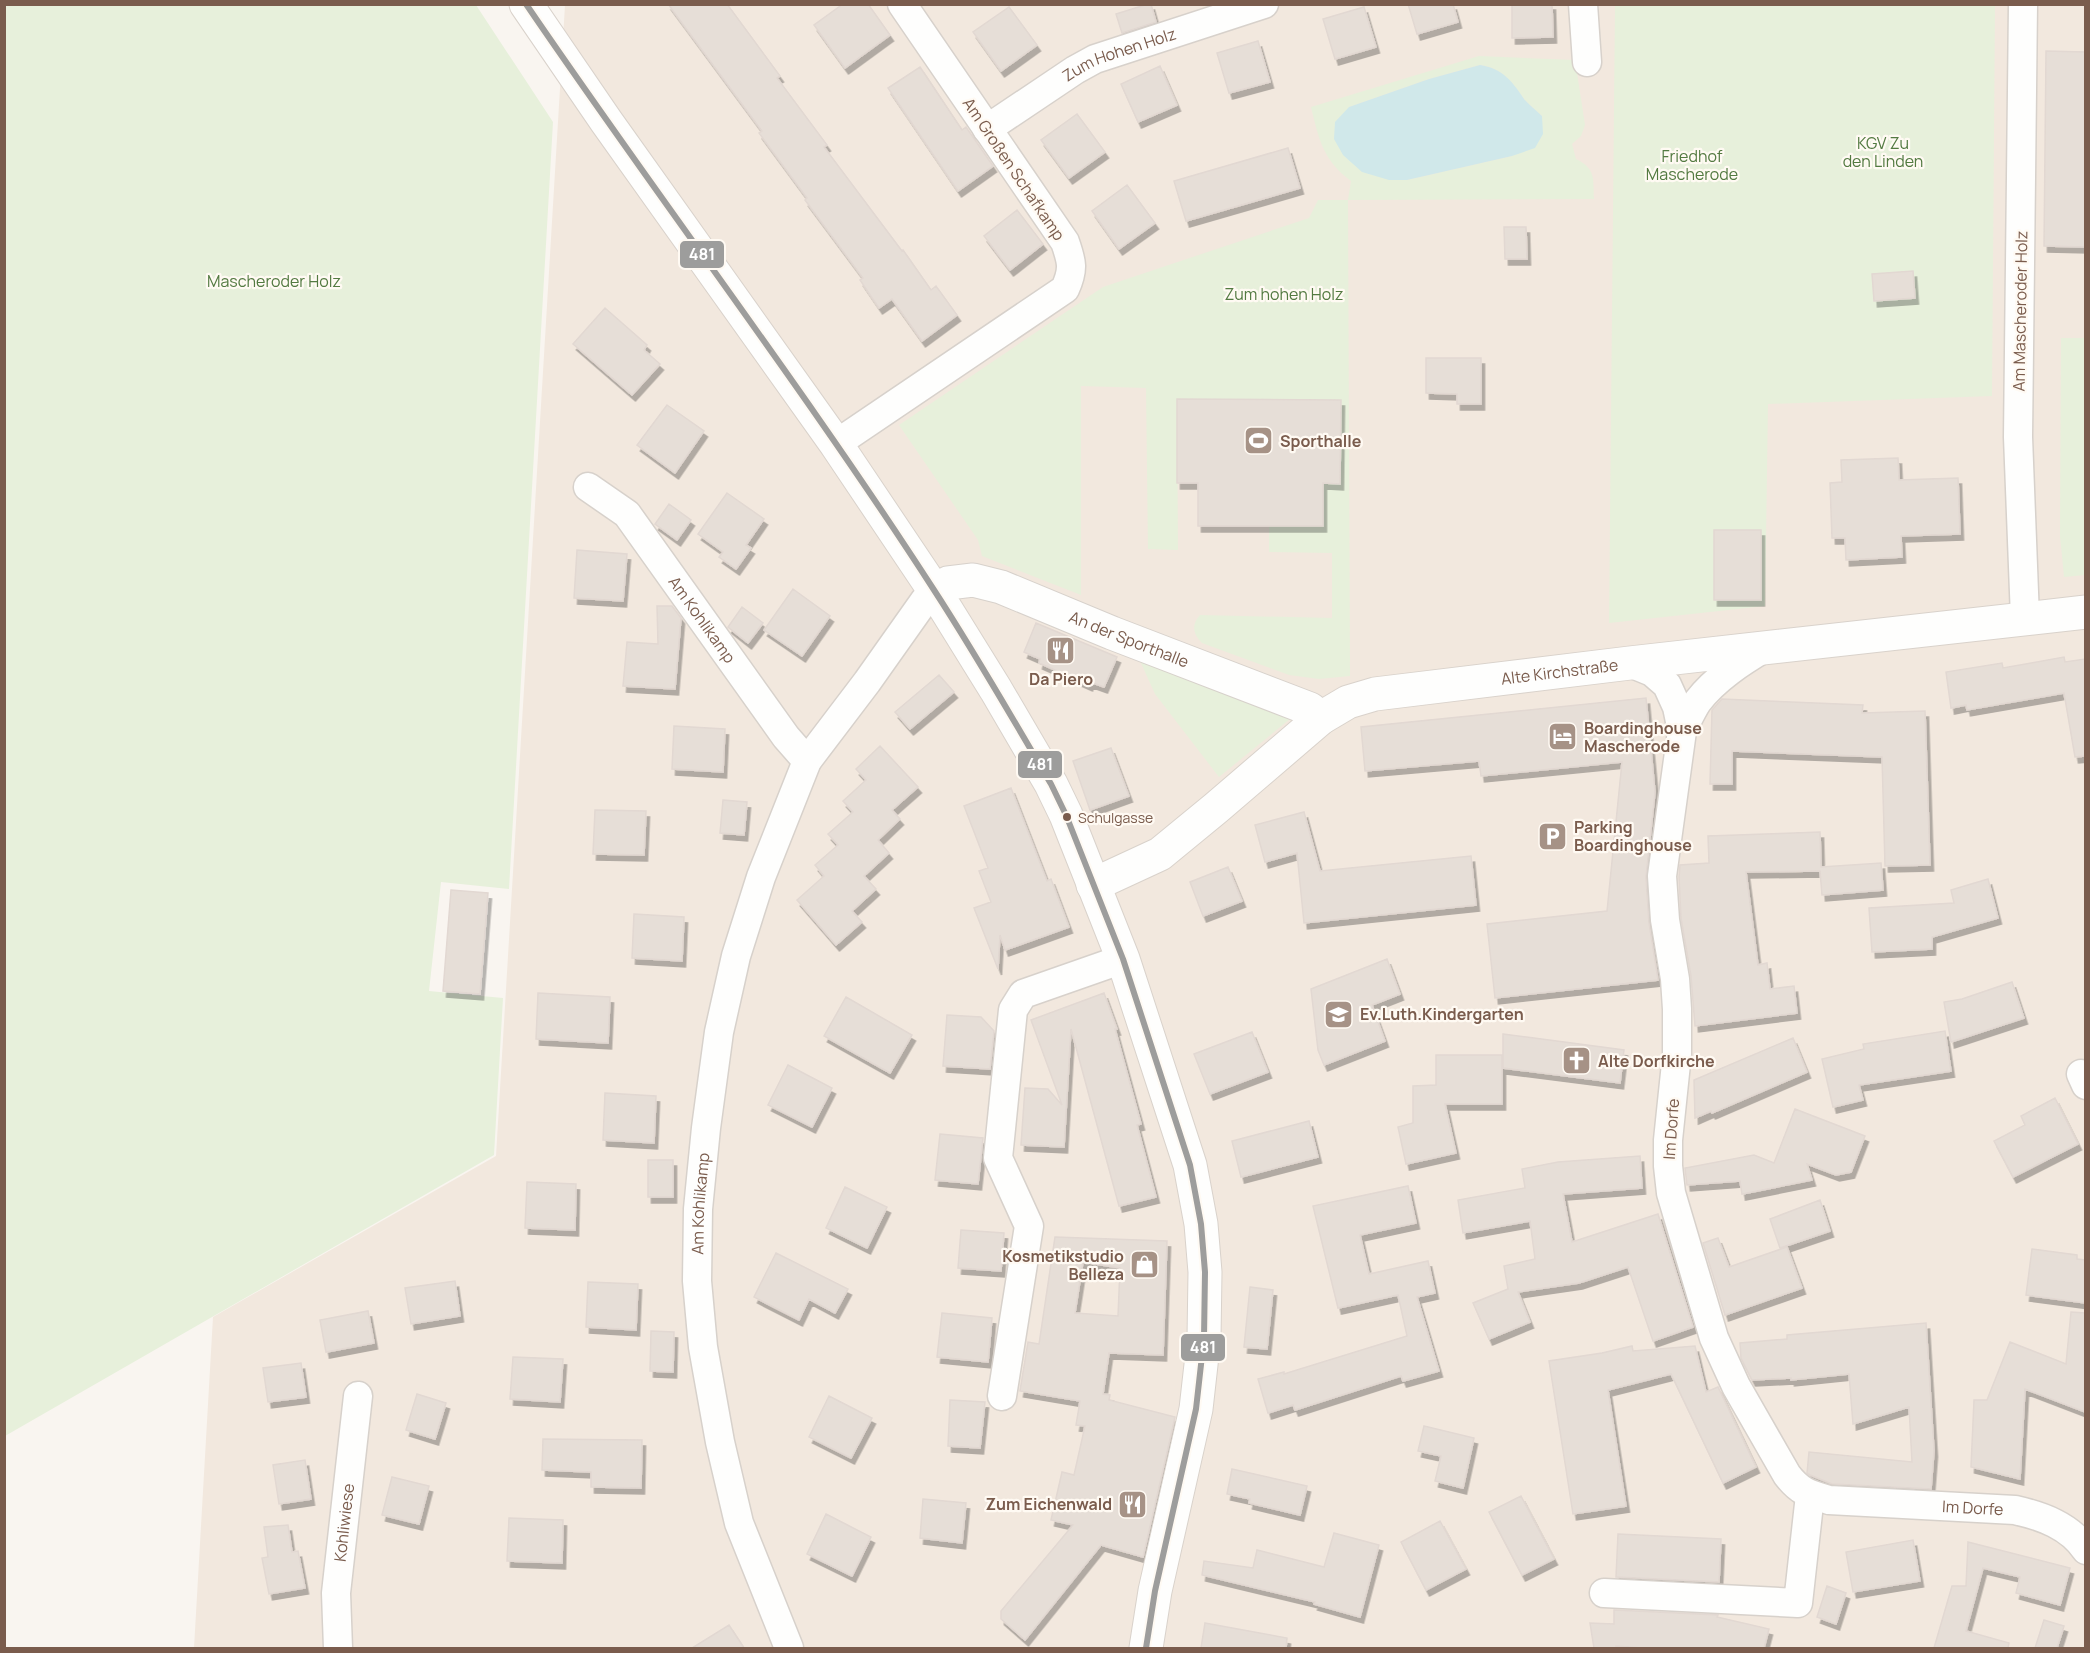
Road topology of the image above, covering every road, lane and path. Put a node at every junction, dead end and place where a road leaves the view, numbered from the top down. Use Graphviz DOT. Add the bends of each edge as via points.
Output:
graph roads {
  1 [pos="526,4"];
  2 [pos="902,4"];
  3 [pos="1264,4"];
  4 [pos="1583,4"];
  5 [pos="2023,4"];
  6 [pos="1587,62"];
  7 [pos="987,129"];
  8 [pos="836,444"];
  9 [pos="588,487"];
  10 [pos="934,590"];
  11 [pos="2085,612"];
  12 [pos="2025,618"];
  13 [pos="1766,647"];
  14 [pos="1630,663"];
  15 [pos="1321,718"];
  16 [pos="1682,731"];
  17 [pos="807,761"];
  18 [pos="1093,885"];
  19 [pos="1123,959"];
  20 [pos="358,1396"];
  21 [pos="1002,1396"];
  22 [pos="1810,1495"];
  23 [pos="2084,1543"];
  24 [pos="1604,1593"];
  25 [pos="338,1648"];
  26 [pos="789,1648"];
  27 [pos="1146,1648"];
  1 -- 8 [label="main road"];
  2 -- 7 [label="street, Am Großen Schafkamp"];
  3 -- 7 [label="street, Zum Hohen Holz" via="1095,59"];
  4 -- 6 [label="street"];
  5 -- 12 [label="street, Am Mascheroder Holz" via="2018,437"];
  7 -- 8 [label="street, Am Großen Schafkamp" via="1065,242 1072,261 1071,277 1065,289"];
  8 -- 10 [label="main road"];
  9 -- 17 [label="street, Am Kohlikamp" via="627,514"];
  10 -- 15 [label="main road, An der Sporthalle" via="948,583 973,580 1001,587 1310,709"];
  10 -- 17 [label="street, Am Kohlikamp"];
  10 -- 18 [label="main road" via="1051,784"];
  11 -- 12 [label="main road, Alte Kirchstraße"];
  12 -- 13 [label="main road, Alte Kirchstraße"];
  13 -- 14 [label="main road, Alte Kirchstraße"];
  13 -- 16 [label="street, Im Dorfe" via="1712,686 1697,703"];
  14 -- 15 [label="main road, Alte Kirchstraße" via="1376,694 1348,702"];
  14 -- 16 [label="street, Im Dorfe" via="1652,672 1667,685"];
  15 -- 18 [label="main road, Alte Kirchstraße" via="1160,854"];
  16 -- 22 [label="street, Im Dorfe" via="1662,876 1677,1010 1677,1054 1668,1140 1671,1193 1714,1338 1736,1386 1787,1475 1797,1488"];
  17 -- 26 [label="street, Am Kohlikamp" via="761,878 736,956 719,1032 698,1209 697,1281 703,1347 720,1442 739,1523"];
  18 -- 19 [label="main road"];
  19 -- 21 [label="street" via="1023,994 1013,1010 998,1158 1029,1226"];
  19 -- 27 [label="main road" via="1190,1165 1205,1272 1204,1338 1196,1409"];
  20 -- 25 [label="street, Kohliwiese" via="336,1593"];
  22 -- 23 [label="street, Im Dorfe" via="1829,1500 2015,1509 2058,1524"];
  22 -- 24 [label="street" via="1798,1603"];
}
